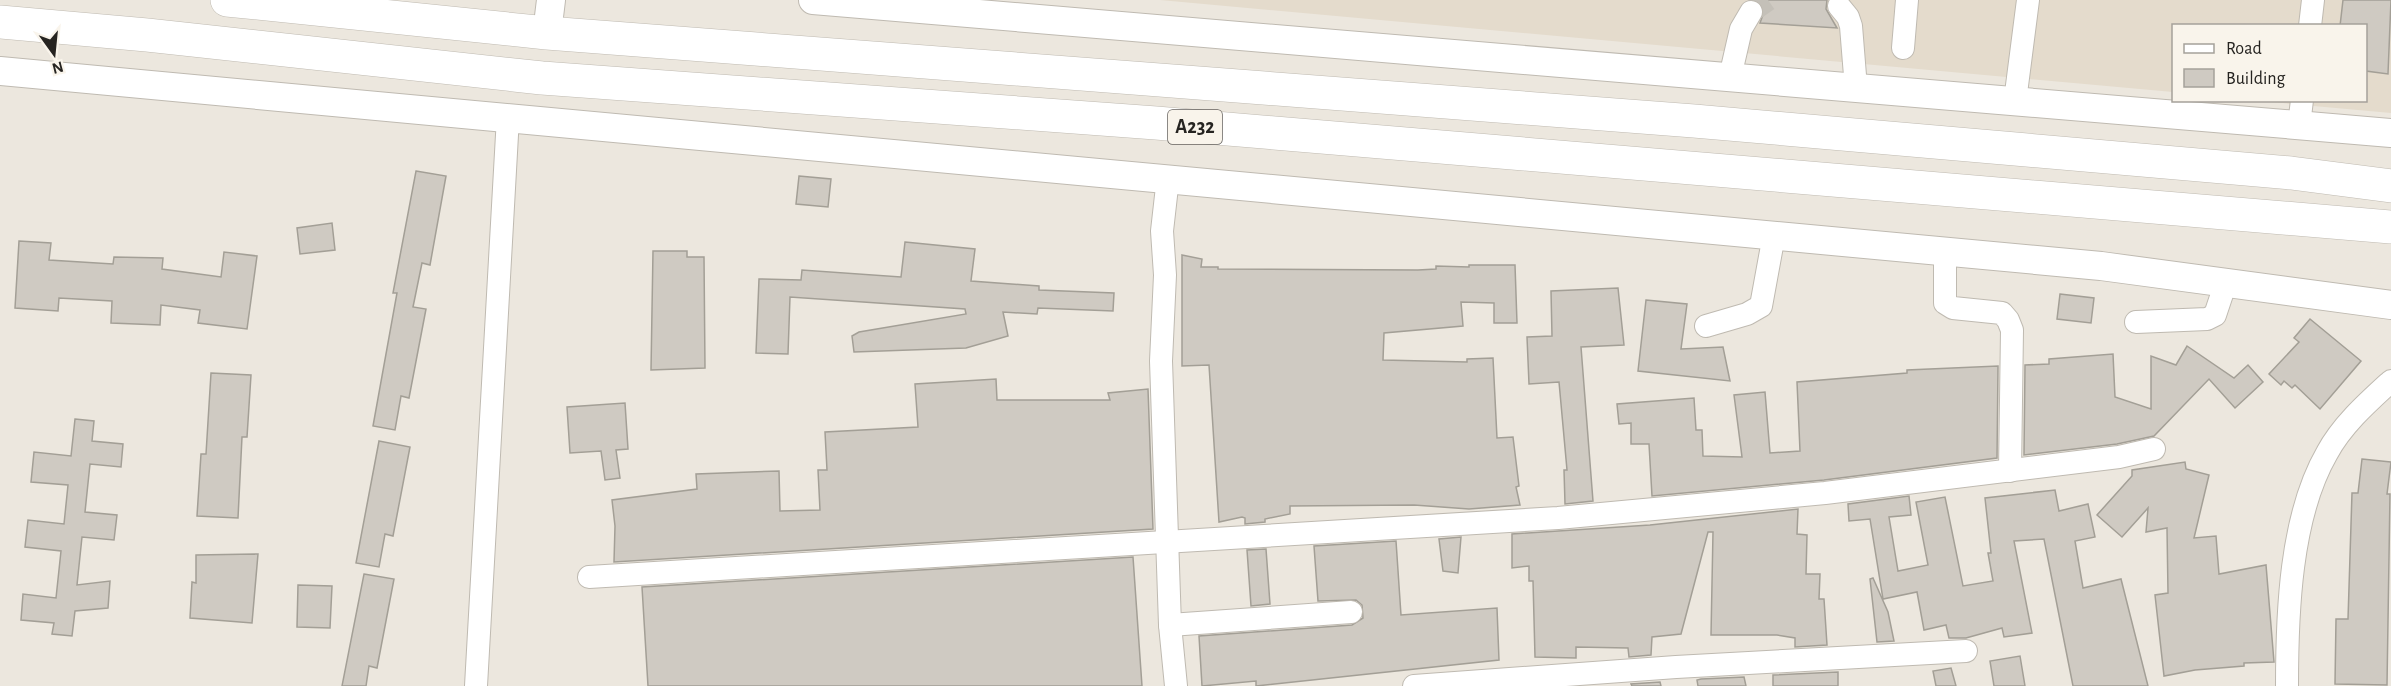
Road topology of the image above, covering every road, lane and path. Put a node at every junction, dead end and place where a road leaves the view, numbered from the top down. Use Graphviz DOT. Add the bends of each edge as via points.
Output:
graph roads {
  1 [pos="227,0"];
  2 [pos="551,0"];
  3 [pos="813,0"];
  4 [pos="1907,0"];
  5 [pos="2028,0"];
  6 [pos="2313,0"];
  7 [pos="1839,6"];
  8 [pos="1752,12"];
  9 [pos="0,22"];
  10 [pos="2310,24"];
  11 [pos="547,33"];
  12 [pos="1903,48"];
  13 [pos="0,71"];
  14 [pos="1730,77"];
  15 [pos="1856,88"];
  16 [pos="2015,101"];
  17 [pos="2301,113"];
  18 [pos="508,117"];
  19 [pos="2391,132"];
  20 [pos="1168,178"];
  21 [pos="2391,186"];
  22 [pos="2391,228"];
  23 [pos="1774,235"];
  24 [pos="1945,252"];
  25 [pos="2226,282"];
  26 [pos="2391,305"];
  27 [pos="2136,322"];
  28 [pos="1706,326"];
  29 [pos="2391,381"];
  30 [pos="2154,449"];
  31 [pos="2010,471"];
  32 [pos="1167,541"];
  33 [pos="589,577"];
  34 [pos="1351,612"];
  35 [pos="1170,625"];
  36 [pos="1966,651"];
  37 [pos="1677,676"];
  38 [pos="1533,682"];
  39 [pos="1454,685"];
  40 [pos="476,686"];
  41 [pos="1176,686"];
  42 [pos="1414,686"];
  43 [pos="2288,686"];
  1 -- 11 [label="highway, A232"];
  2 -- 11 [label="main road"];
  3 -- 14 [label="main road"];
  4 -- 12 [label="street"];
  5 -- 16 [label="street"];
  6 -- 10 [label="street"];
  7 -- 15 [label="street" via="1851,26"];
  8 -- 14 [label="street" via="1741,28"];
  9 -- 22 [label="highway, A232" via="542,78 1168,124"];
  11 -- 21 [label="highway, A232" via="1694,121 2291,173"];
  13 -- 18 [label="main road"];
  14 -- 15 [label="main road"];
  15 -- 16 [label="main road"];
  16 -- 17 [label="main road"];
  17 -- 19 [label="main road"];
  18 -- 20 [label="main road"];
  18 -- 40 [label="street"];
  20 -- 23 [label="main road"];
  20 -- 32 [label="street" via="1162,231 1165,275 1161,361"];
  23 -- 24 [label="main road"];
  23 -- 28 [label="street" via="1761,306"];
  24 -- 25 [label="main road"];
  24 -- 31 [label="street" via="1945,303 1953,308 2002,313 2012,330"];
  25 -- 26 [label="main road"];
  25 -- 27 [label="street" via="2215,315 2207,320"];
  29 -- 43 [label="street" via="2362,408 2327,452 2302,509 2287,627"];
  30 -- 31 [label="street"];
  31 -- 32 [label="street" via="1558,518"];
  32 -- 33 [label="street"];
  32 -- 35 [label="street"];
  34 -- 35 [label="street"];
  35 -- 41 [label="street"];
  36 -- 37 [label="street"];
  37 -- 38 [label="street"];
  38 -- 39 [label="street"];
  39 -- 42 [label="street"];
}
